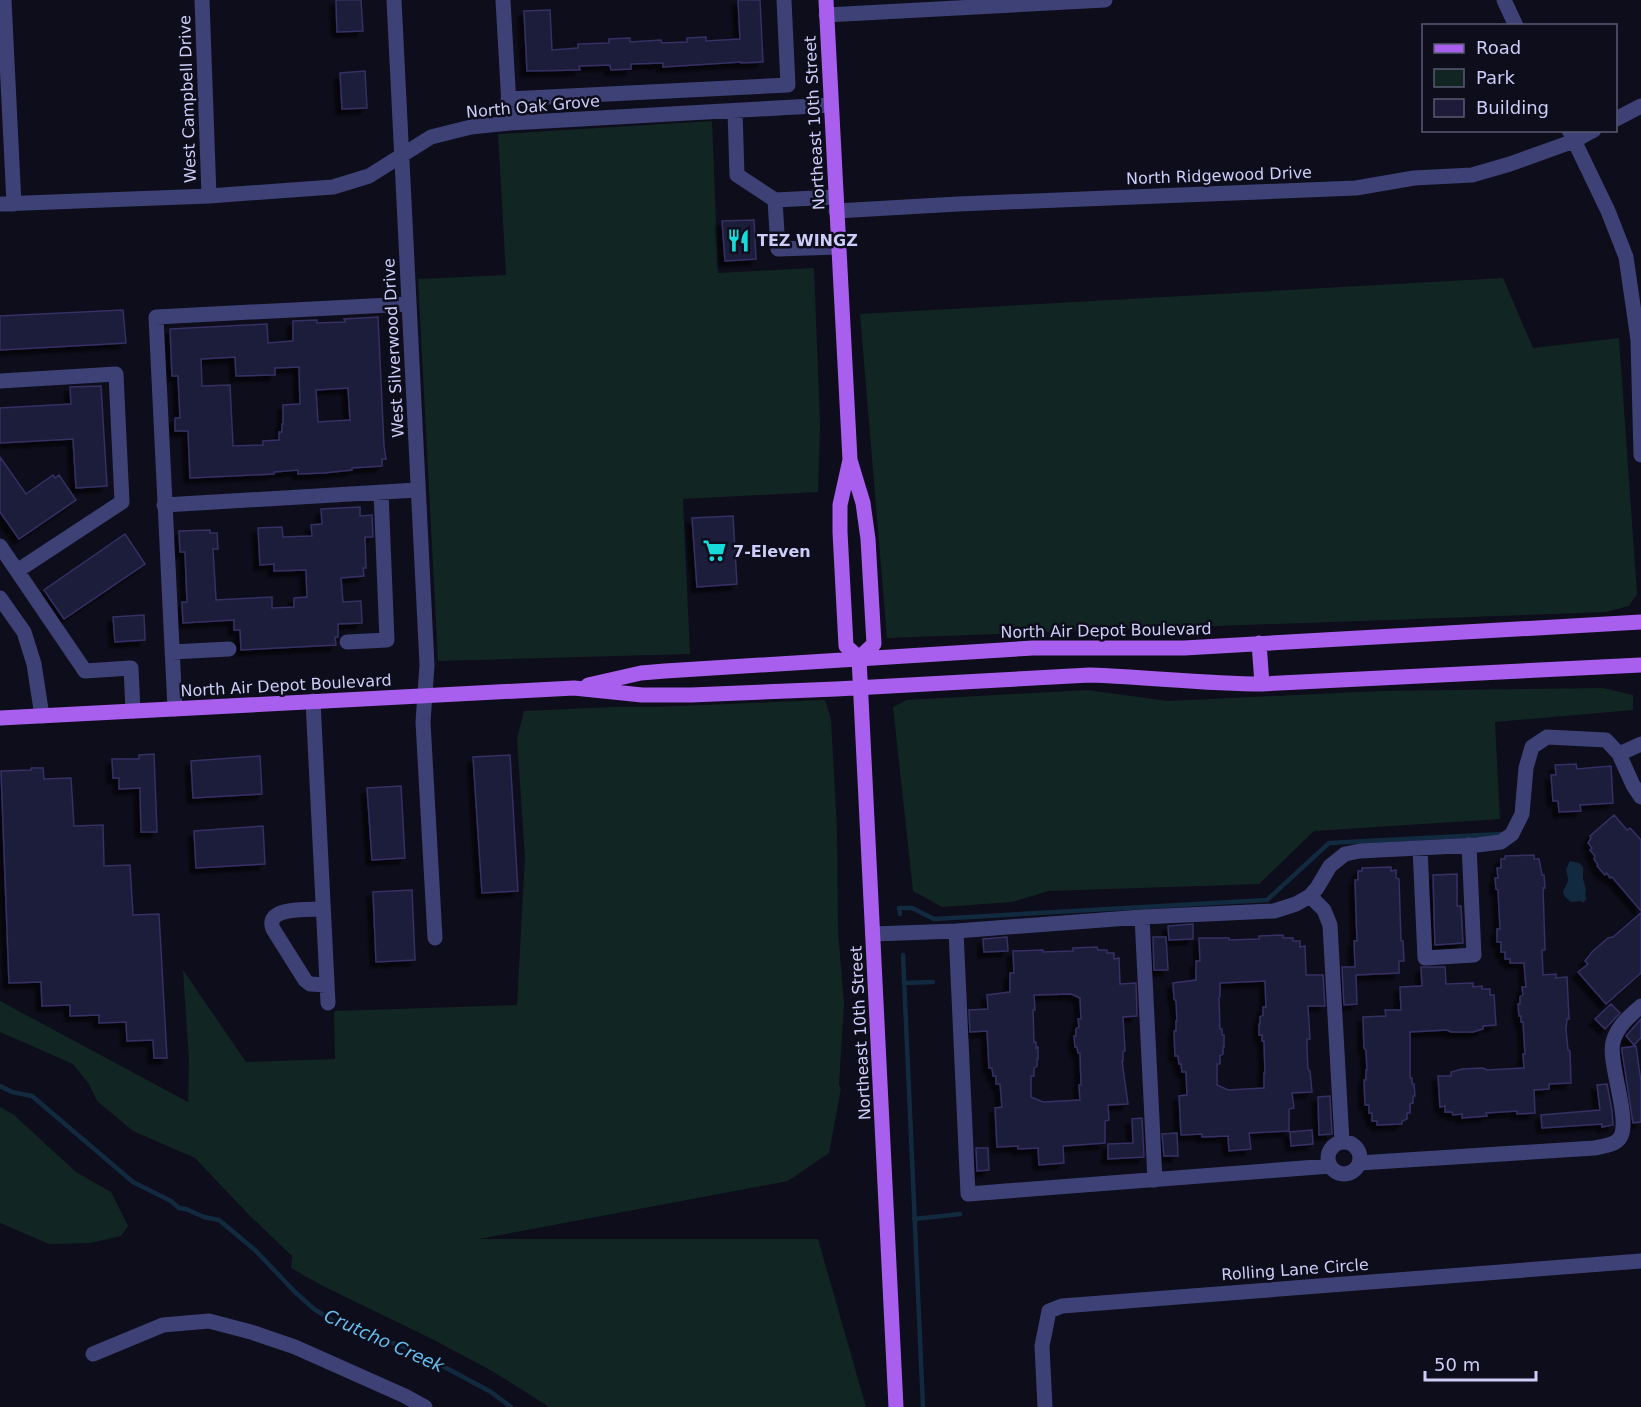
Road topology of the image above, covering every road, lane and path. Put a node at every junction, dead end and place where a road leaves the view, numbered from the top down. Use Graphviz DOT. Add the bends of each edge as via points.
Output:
graph roads {
  1 [pos="4,0"];
  2 [pos="202,0"];
  3 [pos="394,0"];
  4 [pos="503,0"];
  5 [pos="784,0"];
  6 [pos="1105,0"];
  7 [pos="1504,0"];
  8 [pos="826,8"];
  9 [pos="1515,24"];
  10 [pos="508,99"];
  11 [pos="831,105"];
  12 [pos="1641,106"];
  13 [pos="735,111"];
  14 [pos="1617,118"];
  15 [pos="510,123"];
  16 [pos="1587,132"];
  17 [pos="1572,136"];
  18 [pos="402,156"];
  19 [pos="209,196"];
  20 [pos="775,200"];
  21 [pos="7,204"];
  22 [pos="836,204"];
  23 [pos="838,248"];
  24 [pos="409,304"];
  25 [pos="1640,339"];
  26 [pos="0,381"];
  27 [pos="1641,455"];
  28 [pos="850,460"];
  29 [pos="417,490"];
  30 [pos="381,492"];
  31 [pos="164,505"];
  32 [pos="0,546"];
  33 [pos="17,571"];
  34 [pos="0,598"];
  35 [pos="1641,622"];
  36 [pos="347,642"];
  37 [pos="1259,643"];
  38 [pos="229,649"];
  39 [pos="172,652"];
  40 [pos="859,658"];
  41 [pos="1641,665"];
  42 [pos="1262,684"];
  43 [pos="574,688"];
  44 [pos="861,688"];
  45 [pos="425,695"];
  46 [pos="313,701"];
  47 [pos="175,709"];
  48 [pos="133,711"];
  49 [pos="42,716"];
  50 [pos="0,718"];
  51 [pos="1641,744"];
  52 [pos="1619,754"];
  53 [pos="1638,788"];
  54 [pos="1469,845"];
  55 [pos="1420,848"];
  56 [pos="1310,896"];
  57 [pos="323,909"];
  58 [pos="1142,917"];
  59 [pos="956,931"];
  60 [pos="873,934"];
  61 [pos="435,938"];
  62 [pos="327,985"];
  63 [pos="328,1003"];
  64 [pos="1641,1005"];
  65 [pos="1342,1142"];
  66 [pos="1359,1163"];
  67 [pos="1330,1166"];
  68 [pos="1155,1180"];
  69 [pos="1641,1261"];
  70 [pos="93,1354"];
  71 [pos="425,1407"];
  72 [pos="896,1407"];
  73 [pos="1045,1407"];
  1 -- 21 [label="street"];
  2 -- 19 [label="street, West Campbell Drive"];
  3 -- 18 [label="street, West Silverwood Drive"];
  4 -- 10 [label="street"];
  5 -- 10 [label="street" via="788,85"];
  6 -- 8 [label="street"];
  7 -- 9 [label="street"];
  8 -- 11 [label="main road, Northeast 10th Street"];
  10 -- 15 [label="street"];
  11 -- 13 [label="street, North Oak Grove"];
  11 -- 22 [label="main road, Northeast 10th Street"];
  12 -- 14 [label="street"];
  13 -- 15 [label="street, North Oak Grove"];
  13 -- 20 [label="street" via="737,175"];
  15 -- 18 [label="street, North Oak Grove" via="471,127 431,138"];
  16 -- 17 [label="street, North Ridgewood Drive"];
  17 -- 22 [label="street, North Ridgewood Drive" via="1510,164 1472,175 1414,178 1356,188 982,203"];
  17 -- 25 [label="street" via="1626,257"];
  18 -- 19 [label="street, North Oak Grove" via="369,176 333,187"];
  18 -- 24 [label="street, West Silverwood Drive"];
  19 -- 21 [label="street, North Oak Grove"];
  20 -- 22 [label="street, North Ridgewood Drive"];
  20 -- 23 [label="street" via="778,249"];
  22 -- 23 [label="main road, Northeast 10th Street"];
  23 -- 28 [label="main road, Northeast 10th Street"];
  24 -- 29 [label="street, West Silverwood Drive"];
  24 -- 31 [label="street" via="156,317"];
  25 -- 27 [label="street"];
  26 -- 33 [label="street" via="116,374 122,502"];
  28 -- 40 [label="main road, Northeast 10th Street" via="840,505 840,532 846,646"];
  28 -- 40 [label="main road, Northeast 10th Street" via="863,503 868,539 874,644"];
  29 -- 30 [label="street"];
  29 -- 45 [label="street, West Silverwood Drive" via="427,665"];
  30 -- 31 [label="street"];
  30 -- 36 [label="street" via="387,640"];
  31 -- 39 [label="street"];
  32 -- 33 [label="street"];
  33 -- 48 [label="street" via="85,671 131,668"];
  34 -- 49 [label="street" via="24,632 34,664"];
  35 -- 37 [label="main road, North Air Depot Boulevard"];
  37 -- 40 [label="main road, North Air Depot Boulevard" via="1033,648"];
  37 -- 42 [label="main road"];
  38 -- 39 [label="street"];
  39 -- 47 [label="street"];
  40 -- 43 [label="main road, North Air Depot Boulevard" via="653,672"];
  40 -- 44 [label="main road, Northeast 10th Street"];
  41 -- 42 [label="main road, North Air Depot Boulevard"];
  42 -- 44 [label="main road, North Air Depot Boulevard" via="1090,675"];
  43 -- 44 [label="main road, North Air Depot Boulevard" via="642,695"];
  43 -- 45 [label="main road, North Air Depot Boulevard"];
  44 -- 60 [label="main road, Northeast 10th Street"];
  45 -- 46 [label="main road, North Air Depot Boulevard"];
  45 -- 61 [label="street, West Silverwood Drive" via="423,722"];
  46 -- 47 [label="main road, North Air Depot Boulevard"];
  46 -- 57 [label="street"];
  47 -- 48 [label="main road, North Air Depot Boulevard"];
  48 -- 49 [label="main road, North Air Depot Boulevard"];
  49 -- 50 [label="main road, North Air Depot Boulevard"];
  51 -- 52 [label="street"];
  52 -- 53 [label="street"];
  52 -- 54 [label="street" via="1606,740 1547,737 1532,747 1522,814 1512,834 1501,842"];
  54 -- 55 [label="street"];
  54 -- 55 [label="street" via="1474,955 1425,958"];
  55 -- 56 [label="street" via="1345,854 1330,866"];
  56 -- 58 [label="street" via="1274,911"];
  56 -- 65 [label="street" via="1324,910 1330,925"];
  57 -- 62 [label="street"];
  57 -- 62 [label="street" via="288,911 273,917 271,923 305,980"];
  58 -- 59 [label="street"];
  58 -- 68 [label="street"];
  59 -- 60 [label="street"];
  59 -- 68 [label="street" via="968,1194"];
  60 -- 72 [label="main road, Northeast 10th Street"];
  62 -- 63 [label="street"];
  64 -- 66 [label="street" via="1619,1028 1611,1051 1623,1113 1622,1136 1618,1141 1583,1149"];
  65 -- 66 [label="street" via="1355,1147"];
  65 -- 67 [label="street" via="1329,1152"];
  66 -- 67 [label="street" via="1354,1171 1344,1174"];
  67 -- 68 [label="street"];
  69 -- 73 [label="street, Rolling Lane Circle" via="1062,1306 1049,1311 1044,1329"];
  70 -- 71 [label="street" via="163,1325 209,1321 295,1347"];
}
